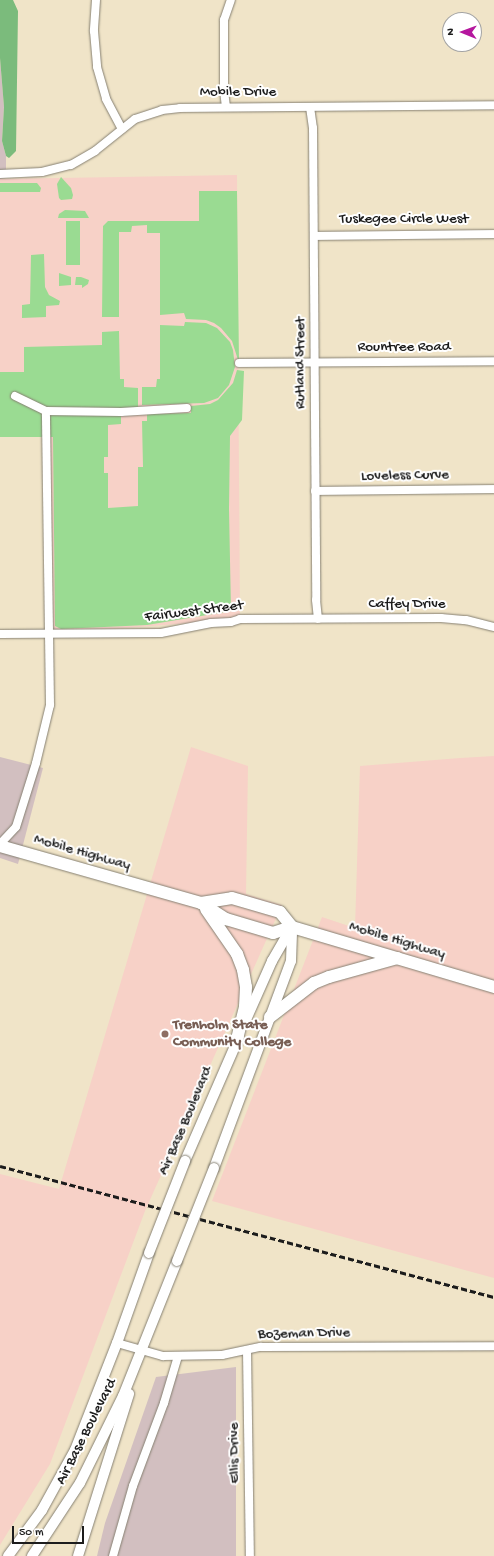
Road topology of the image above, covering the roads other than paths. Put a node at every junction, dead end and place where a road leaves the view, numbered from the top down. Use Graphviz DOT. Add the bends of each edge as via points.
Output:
graph roads {
  1 [pos="96,0"];
  2 [pos="231,0"];
  3 [pos="494,105"];
  4 [pos="310,107"];
  5 [pos="226,108"];
  6 [pos="122,129"];
  7 [pos="0,174"];
  8 [pos="494,234"];
  9 [pos="314,236"];
  10 [pos="494,361"];
  11 [pos="239,363"];
  12 [pos="315,363"];
  13 [pos="15,396"];
  14 [pos="187,408"];
  15 [pos="46,411"];
  16 [pos="494,490"];
  17 [pos="315,491"];
  18 [pos="318,619"];
  19 [pos="494,628"];
  20 [pos="0,634"];
  21 [pos="50,634"];
  22 [pos="0,845"];
  23 [pos="201,903"];
  24 [pos="292,927"];
  25 [pos="397,958"];
  26 [pos="494,987"];
  27 [pos="270,1017"];
  28 [pos="236,1043"];
  29 [pos="117,1343"];
  30 [pos="494,1346"];
  31 [pos="143,1350"];
  32 [pos="247,1350"];
  33 [pos="178,1356"];
  34 [pos="8,1556"];
  35 [pos="32,1556"];
  36 [pos="78,1556"];
  37 [pos="113,1556"];
  38 [pos="250,1556"];
  1 -- 6 [label="street" via="94,31 97,67 106,99"];
  2 -- 5 [label="street" via="224,28"];
  3 -- 4 [label="street, Mobile Drive"];
  4 -- 5 [label="street, Mobile Drive"];
  4 -- 9 [label="street, Rutland Street" via="313,128"];
  5 -- 6 [label="street, Mobile Drive" via="162,110 136,119"];
  6 -- 7 [label="street, Mobile Drive" via="95,151 71,165 42,172"];
  8 -- 9 [label="street, Tuskegee Circle West"];
  9 -- 12 [label="street, Rutland Street"];
  10 -- 12 [label="street, Rountree Road"];
  11 -- 12 [label="street, Rountree Road"];
  12 -- 17 [label="street, Rutland Street"];
  13 -- 15 [label="street"];
  14 -- 15 [label="street" via="121,412"];
  15 -- 21 [label="street"];
  16 -- 17 [label="street, Loveless Curve"];
  17 -- 18 [label="street, Rutland Street"];
  18 -- 19 [label="street, Caffey Drive" via="441,618 466,620"];
  18 -- 21 [label="street, Fairwest Street" via="240,619 161,633"];
  20 -- 21 [label="street, Fairwest Street"];
  21 -- 22 [label="street" via="50,710 16,827"];
  22 -- 23 [label="main road, Mobile Highway"];
  23 -- 24 [label="main road, Mobile Highway" via="226,919 273,933"];
  23 -- 24 [label="main road, Mobile Highway" via="232,898 280,912"];
  23 -- 28 [label="main road" via="237,954 243,970 246,987 245,1007"];
  24 -- 25 [label="main road, Mobile Highway"];
  24 -- 27 [label="street, Air Base Boulevard" via="291,961"];
  24 -- 28 [label="street, Air Base Boulevard" via="272,960"];
  25 -- 26 [label="main road, Mobile Highway"];
  25 -- 27 [label="main road" via="314,983"];
  27 -- 31 [label="street, Air Base Boulevard, bridge"];
  28 -- 29 [label="street, Air Base Boulevard, bridge" via="185,1161"];
  29 -- 31 [label="street, Bozeman Drive"];
  29 -- 34 [label="street, Air Base Boulevard" via="75,1450 42,1510"];
  30 -- 32 [label="street, Bozeman Drive"];
  31 -- 33 [label="street, Bozeman Drive" via="163,1356"];
  31 -- 35 [label="street, Air Base Boulevard" via="80,1483"];
  31 -- 36 [label="street"];
  32 -- 33 [label="street, Bozeman Drive" via="222,1355"];
  32 -- 38 [label="street, Ellis Drive"];
  33 -- 37 [label="street" via="164,1403 133,1486"];
}
